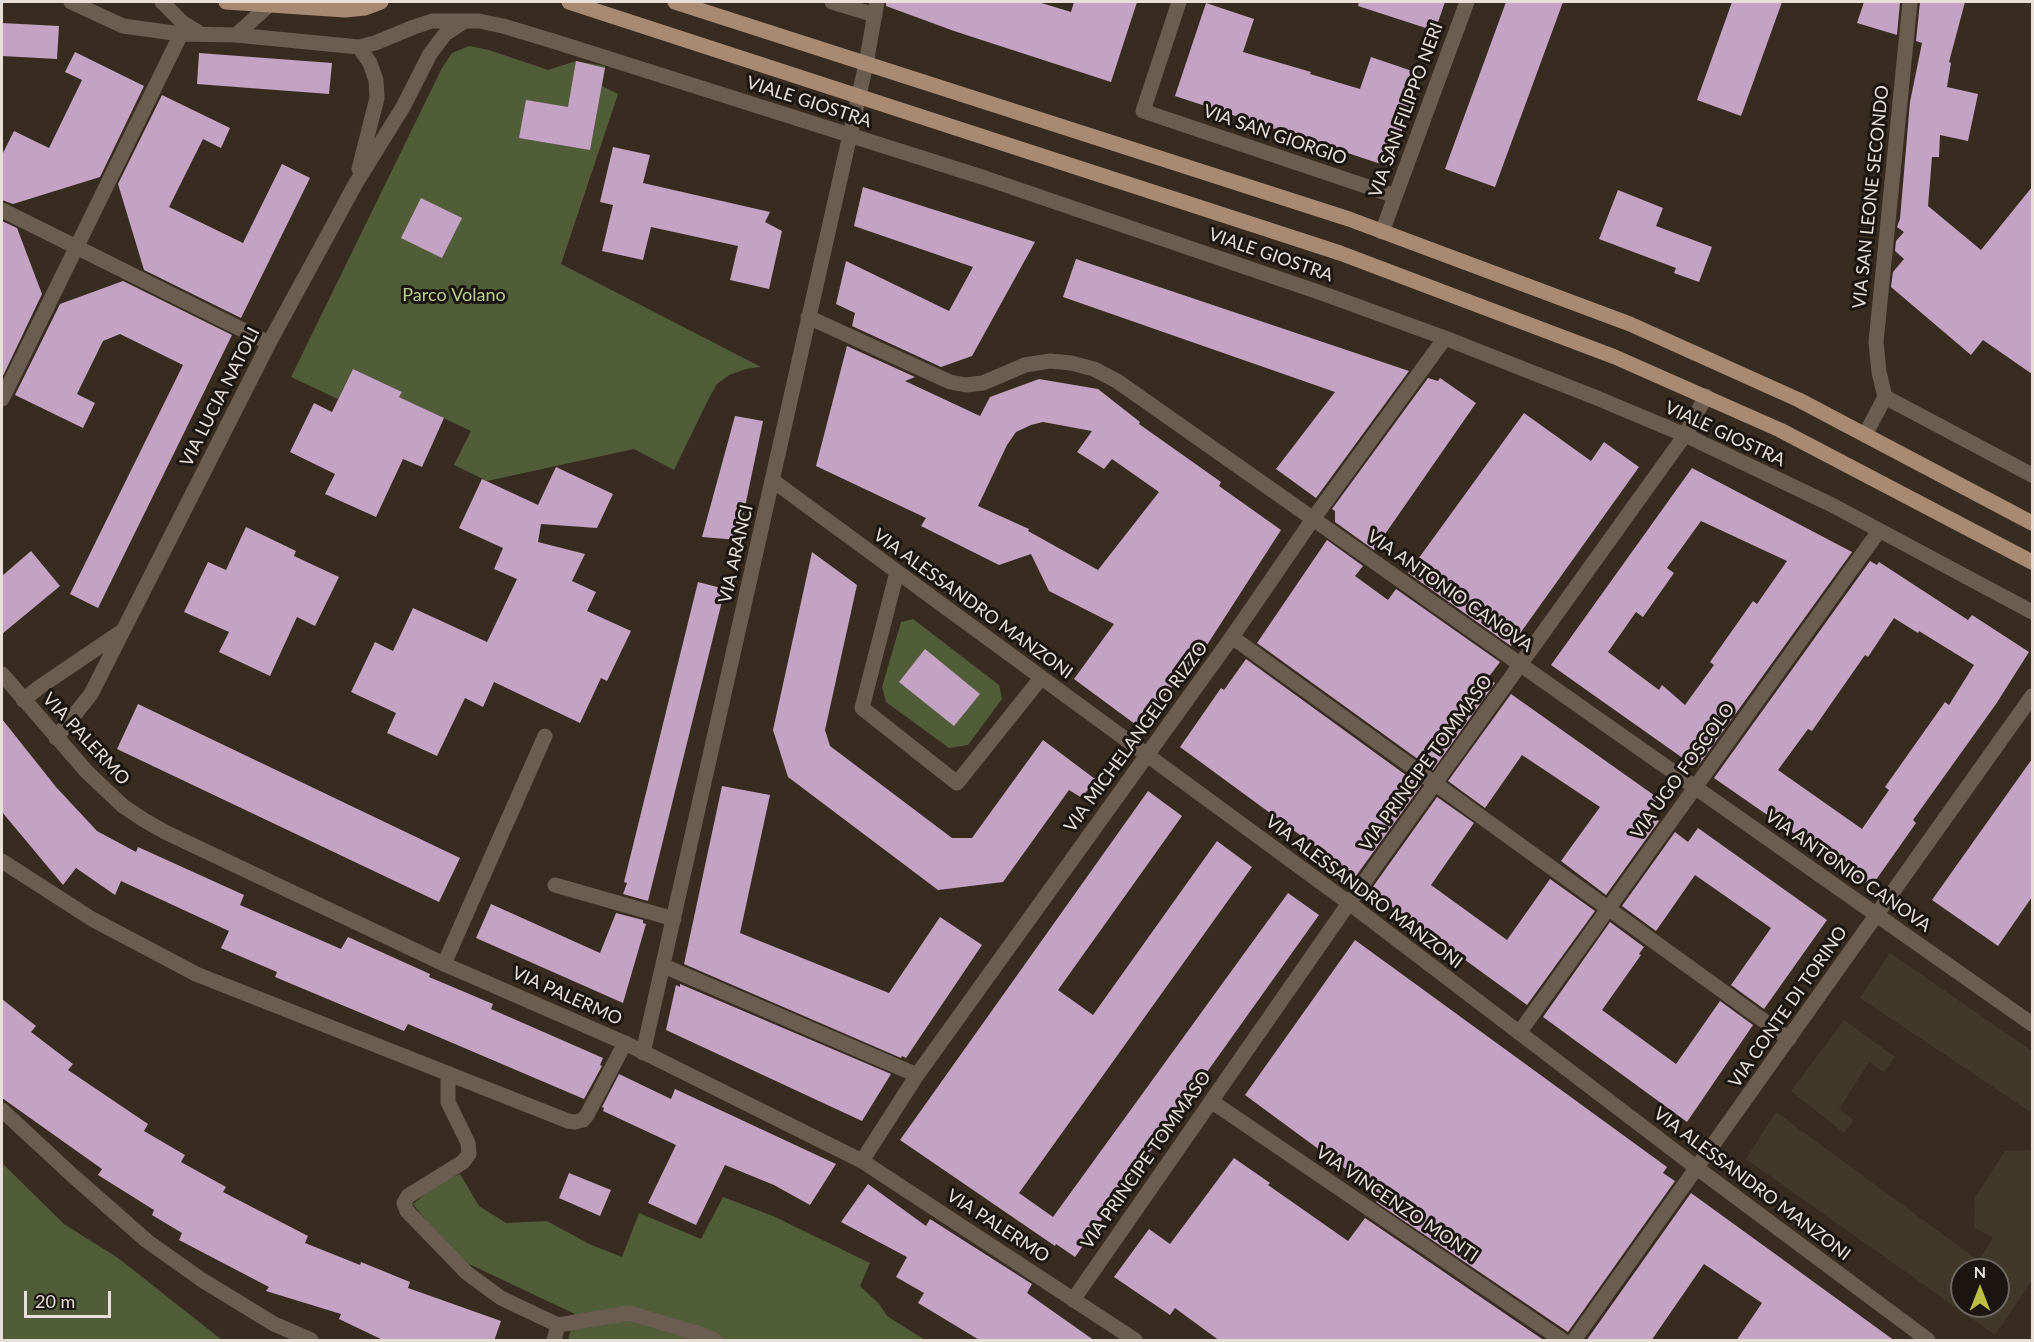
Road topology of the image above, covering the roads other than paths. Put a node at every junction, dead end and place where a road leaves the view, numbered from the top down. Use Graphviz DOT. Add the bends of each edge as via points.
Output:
graph roads {
  1 [pos="71,2"];
  2 [pos="162,2"];
  3 [pos="226,2"];
  4 [pos="381,2"];
  5 [pos="569,2"];
  6 [pos="675,2"];
  7 [pos="832,2"];
  8 [pos="1179,2"];
  9 [pos="1467,2"];
  10 [pos="1910,2"];
  11 [pos="268,6"];
  12 [pos="876,8"];
  13 [pos="465,21"];
  14 [pos="181,34"];
  15 [pos="201,34"];
  16 [pos="236,35"];
  17 [pos="359,47"];
  18 [pos="866,64"];
  19 [pos="858,95"];
  20 [pos="849,135"];
  21 [pos="356,183"];
  22 [pos="1395,196"];
  23 [pos="2,210"];
  24 [pos="1382,232"];
  25 [pos="76,247"];
  26 [pos="808,317"];
  27 [pos="1445,338"];
  28 [pos="269,343"];
  29 [pos="1706,396"];
  30 [pos="1885,397"];
  31 [pos="2,399"];
  32 [pos="1685,435"];
  33 [pos="1865,435"];
  34 [pos="2032,475"];
  35 [pos="772,480"];
  36 [pos="1313,519"];
  37 [pos="2032,523"];
  38 [pos="1879,531"];
  39 [pos="2032,562"];
  40 [pos="897,572"];
  41 [pos="2032,612"];
  42 [pos="124,631"];
  43 [pos="1232,637"];
  44 [pos="1520,664"];
  45 [pos="2,674"];
  46 [pos="1041,678"];
  47 [pos="2032,696"];
  48 [pos="23,700"];
  49 [pos="546,736"];
  50 [pos="56,738"];
  51 [pos="1147,755"];
  52 [pos="1435,783"];
  53 [pos="1695,787"];
  54 [pos="2,861"];
  55 [pos="555,885"];
  56 [pos="1349,903"];
  57 [pos="1608,908"];
  58 [pos="1877,915"];
  59 [pos="675,919"];
  60 [pos="444,963"];
  61 [pos="664,966"];
  62 [pos="2032,1024"];
  63 [pos="1519,1033"];
  64 [pos="1789,1039"];
  65 [pos="625,1043"];
  66 [pos="644,1053"];
  67 [pos="448,1073"];
  68 [pos="917,1075"];
  69 [pos="1210,1101"];
  70 [pos="2,1110"];
  71 [pos="862,1161"];
  72 [pos="1697,1168"];
  73 [pos="1073,1300"];
  74 [pos="556,1333"];
  75 [pos="311,1341"];
  76 [pos="715,1341"];
  77 [pos="1135,1341"];
  78 [pos="1562,1341"];
  79 [pos="1574,1341"];
  80 [pos="1928,1341"];
  1 -- 14 [label="street" via="123,26"];
  2 -- 15 [label="street"];
  3 -- 11 [label="main road"];
  4 -- 11 [label="main road" via="345,10"];
  5 -- 19 [label="main road, VIALE GIOSTRA"];
  6 -- 18 [label="main road"];
  7 -- 12 [label="street"];
  8 -- 22 [label="street, VIA SAN GIORGIO" via="1143,111"];
  9 -- 22 [label="street, VIA SAN FILIPPO NERI"];
  10 -- 30 [label="street, VIA SAN LEONE SECONDO" via="1876,342"];
  11 -- 16 [label="street"];
  12 -- 18 [label="street, VIA ARANCI"];
  13 -- 17 [label="street, VIALE GIOSTRA" via="432,21"];
  13 -- 20 [label="street, VIALE GIOSTRA" via="504,26"];
  13 -- 21 [label="street" via="445,34 430,54"];
  14 -- 15 [label="street"];
  14 -- 25 [label="street"];
  15 -- 16 [label="street"];
  16 -- 17 [label="street"];
  17 -- 21 [label="street" via="370,63 377,98"];
  18 -- 19 [label="street, VIA ARANCI"];
  18 -- 24 [label="main road"];
  19 -- 20 [label="street, VIA ARANCI"];
  19 -- 29 [label="main road, VIALE GIOSTRA" via="1340,254 1615,357"];
  20 -- 26 [label="street, VIA ARANCI"];
  20 -- 27 [label="street, VIALE GIOSTRA" via="1294,283"];
  21 -- 28 [label="street, VIA LUCIA NATOLI"];
  22 -- 24 [label="street, VIA SAN FILIPPO NERI"];
  23 -- 25 [label="street"];
  24 -- 33 [label="main road" via="1630,324 1799,400"];
  25 -- 28 [label="street"];
  25 -- 31 [label="street"];
  26 -- 35 [label="street, VIA ARANCI"];
  26 -- 36 [label="street, VIA ANTONIO CANOVA" via="950,382 966,385 983,383 1025,365 1050,361 1094,369 1117,381"];
  27 -- 32 [label="street, VIALE GIOSTRA"];
  27 -- 36 [label="street, VIA MICHELANGELO RIZZO"];
  28 -- 42 [label="street, VIA LUCIA NATOLI"];
  29 -- 32 [label="street, VIA PRINCIPE TOMMASO"];
  29 -- 39 [label="main road, VIALE GIOSTRA" via="1780,430"];
  30 -- 33 [label="street"];
  30 -- 34 [label="street"];
  32 -- 38 [label="street, VIALE GIOSTRA"];
  32 -- 44 [label="street, VIA PRINCIPE TOMMASO"];
  33 -- 37 [label="main road"];
  35 -- 40 [label="street, VIA ALESSANDRO MANZONI"];
  35 -- 59 [label="street, VIA ARANCI"];
  36 -- 43 [label="street, VIA MICHELANGELO RIZZO"];
  36 -- 44 [label="street, VIA ANTONIO CANOVA"];
  38 -- 41 [label="street, VIALE GIOSTRA"];
  38 -- 53 [label="street, VIA UGO FOSCOLO"];
  40 -- 46 [label="street, VIA ALESSANDRO MANZONI"];
  40 -- 46 [label="street" via="862,708 957,783"];
  42 -- 48 [label="street"];
  42 -- 50 [label="street, VIA LUCIA NATOLI" via="91,694"];
  43 -- 51 [label="street, VIA MICHELANGELO RIZZO"];
  43 -- 52 [label="street"];
  44 -- 52 [label="street, VIA PRINCIPE TOMMASO"];
  44 -- 53 [label="street, VIA ANTONIO CANOVA"];
  45 -- 48 [label="street, VIA PALERMO"];
  46 -- 51 [label="street, VIA ALESSANDRO MANZONI"];
  47 -- 58 [label="street, VIA CONTE DI TORINO"];
  48 -- 50 [label="street, VIA PALERMO"];
  49 -- 60 [label="street"];
  50 -- 60 [label="street, VIA PALERMO" via="105,790 144,820"];
  51 -- 56 [label="street, VIA ALESSANDRO MANZONI"];
  51 -- 68 [label="street, VIA MICHELANGELO RIZZO"];
  52 -- 56 [label="street, VIA PRINCIPE TOMMASO"];
  52 -- 57 [label="street"];
  53 -- 57 [label="street, VIA UGO FOSCOLO"];
  53 -- 58 [label="street, VIA ANTONIO CANOVA"];
  54 -- 67 [label="street" via="92,919 196,974"];
  55 -- 59 [label="street"];
  56 -- 63 [label="street, VIA ALESSANDRO MANZONI"];
  56 -- 69 [label="street, VIA PRINCIPE TOMMASO"];
  57 -- 63 [label="street, VIA UGO FOSCOLO"];
  57 -- 64 [label="street"];
  58 -- 62 [label="street, VIA ANTONIO CANOVA"];
  58 -- 64 [label="street, VIA CONTE DI TORINO"];
  59 -- 61 [label="street, VIA ARANCI"];
  60 -- 65 [label="street, VIA PALERMO"];
  61 -- 66 [label="street, VIA ARANCI"];
  61 -- 68 [label="street"];
  63 -- 72 [label="street, VIA ALESSANDRO MANZONI"];
  64 -- 72 [label="street, VIA CONTE DI TORINO"];
  65 -- 66 [label="street, VIA PALERMO"];
  65 -- 67 [label="street" via="587,1115 575,1122"];
  66 -- 71 [label="street, VIA PALERMO"];
  67 -- 74 [label="street" via="448,1102 468,1143 469,1154 463,1162 408,1196 404,1203 407,1211 467,1273"];
  68 -- 71 [label="street, VIA MICHELANGELO RIZZO"];
  69 -- 73 [label="street, VIA PRINCIPE TOMMASO"];
  69 -- 78 [label="street, VIA VINCENZO MONTI"];
  70 -- 75 [label="street" via="147,1241 274,1324"];
  71 -- 73 [label="street, VIA PALERMO"];
  72 -- 79 [label="street, VIA CONTE DI TORINO"];
  72 -- 80 [label="street, VIA ALESSANDRO MANZONI"];
  73 -- 77 [label="street, VIA PALERMO"];
  74 -- 76 [label="street" via="629,1314"];
}
